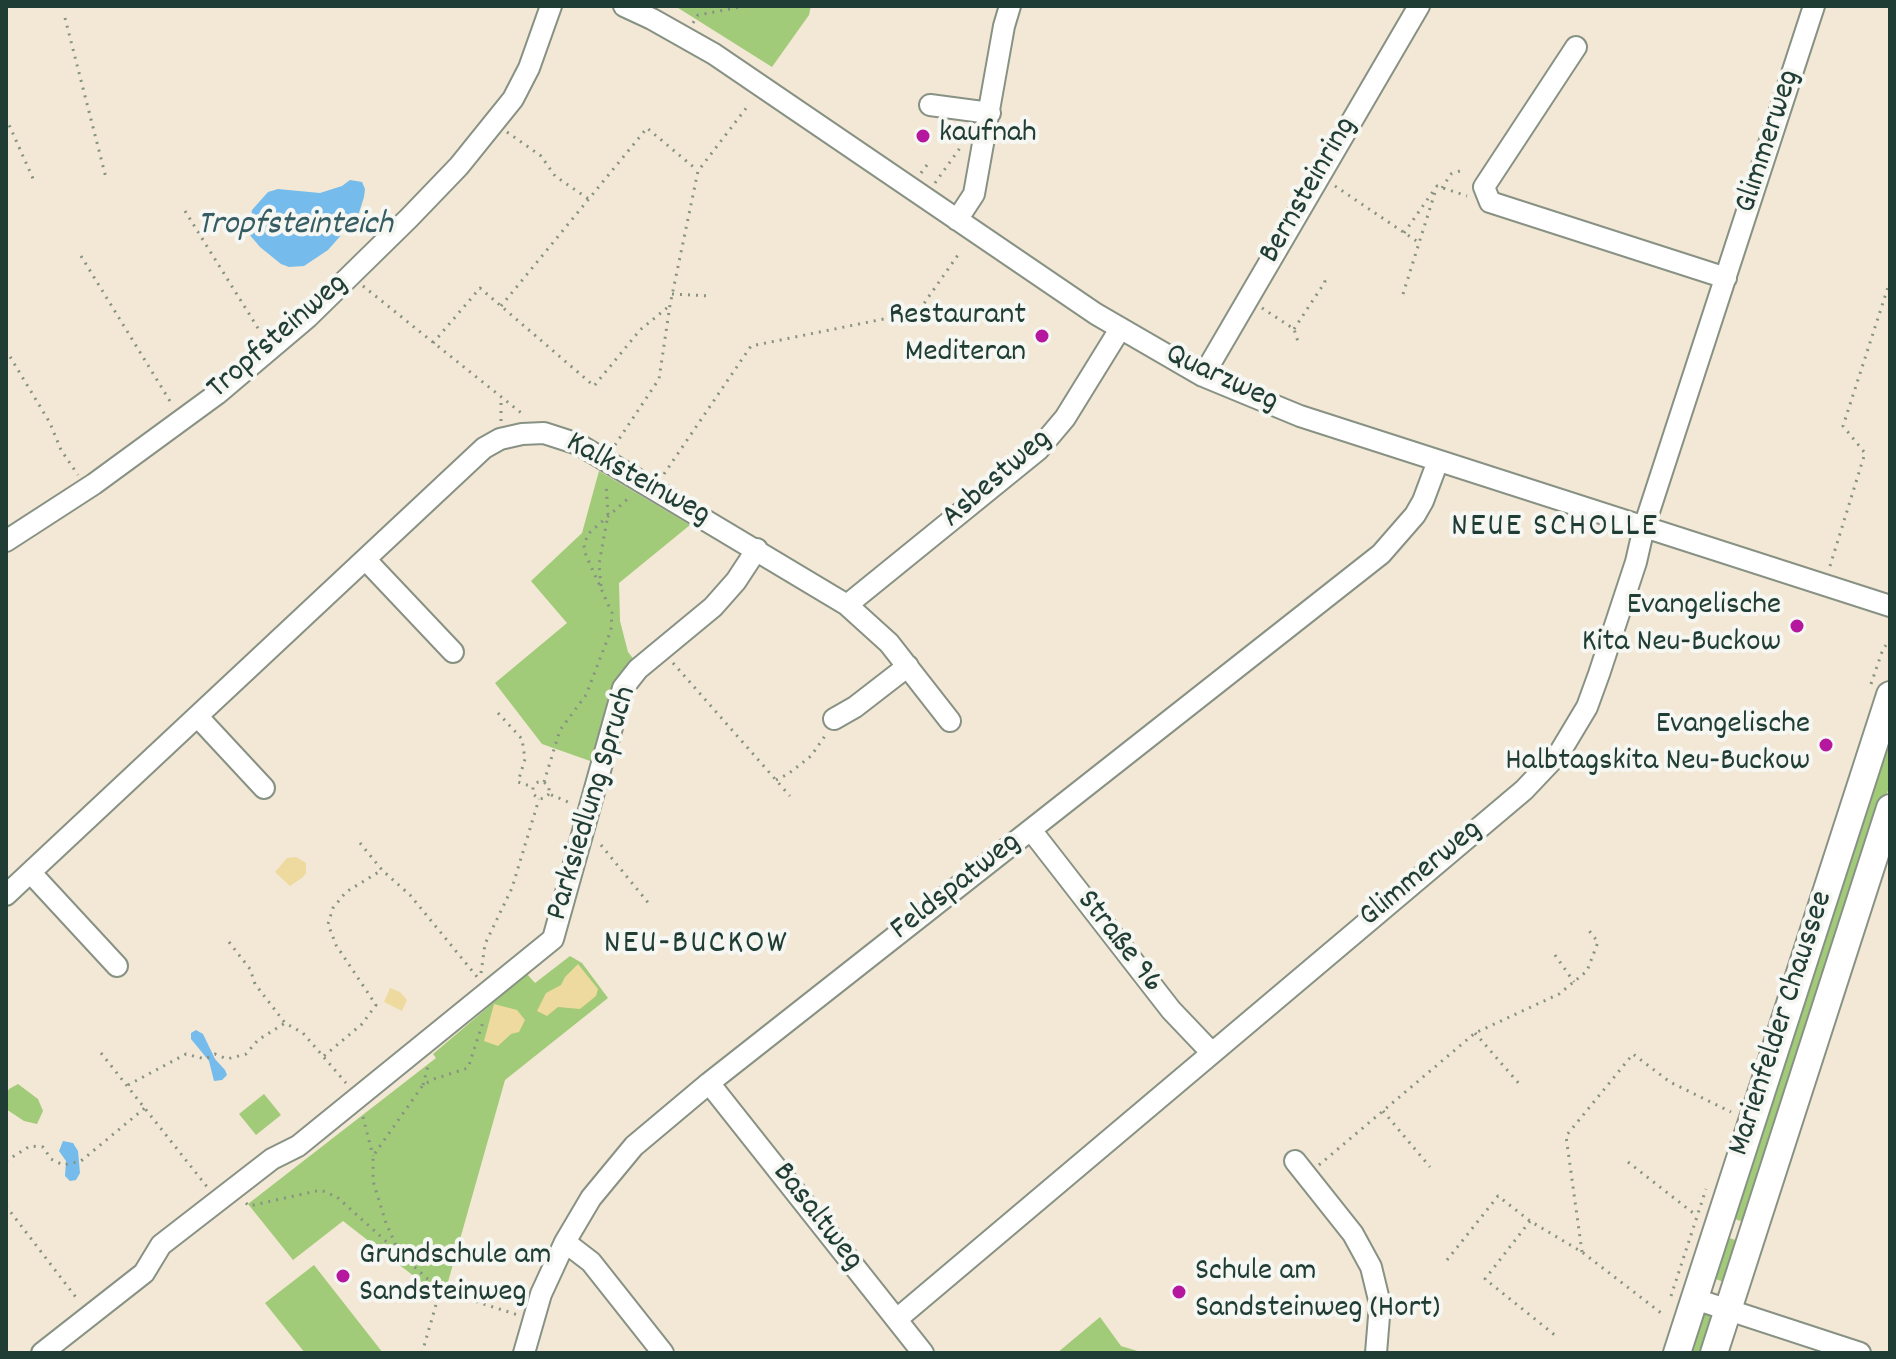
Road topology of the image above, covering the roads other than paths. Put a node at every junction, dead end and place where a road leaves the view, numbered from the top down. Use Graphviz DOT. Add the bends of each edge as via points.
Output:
graph roads {
  1 [pos="551,6"];
  2 [pos="624,6"];
  3 [pos="1010,6"];
  4 [pos="1419,6"];
  5 [pos="1814,6"];
  6 [pos="1576,47"];
  7 [pos="930,105"];
  8 [pos="990,113"];
  9 [pos="957,220"];
  10 [pos="1726,278"];
  11 [pos="1120,329"];
  12 [pos="1203,376"];
  13 [pos="1438,461"];
  14 [pos="1644,527"];
  15 [pos="6,541"];
  16 [pos="757,549"];
  17 [pos="366,560"];
  18 [pos="847,605"];
  19 [pos="1890,606"];
  20 [pos="453,652"];
  21 [pos="908,666"];
  22 [pos="1890,695"];
  23 [pos="198,717"];
  24 [pos="950,721"];
  25 [pos="832,723"];
  26 [pos="264,788"];
  27 [pos="1890,808"];
  28 [pos="1031,830"];
  29 [pos="31,873"];
  30 [pos="6,895"];
  31 [pos="117,966"];
  32 [pos="1211,1052"];
  33 [pos="709,1083"];
  34 [pos="1301,1168"];
  35 [pos="1708,1220"];
  36 [pos="1752,1233"];
  37 [pos="565,1242"];
  38 [pos="1695,1299"];
  39 [pos="1728,1309"];
  40 [pos="897,1319"];
  41 [pos="42,1353"];
  42 [pos="524,1353"];
  43 [pos="663,1353"];
  44 [pos="923,1353"];
  45 [pos="1378,1353"];
  46 [pos="1677,1353"];
  47 [pos="1714,1353"];
  48 [pos="1860,1353"];
  1 -- 15 [label="street, Tropfsteinweg" via="513,99 398,229 308,317 217,394"];
  2 -- 9 [label="street, Quarzweg" via="685,37"];
  3 -- 8 [label="street"];
  4 -- 12 [label="street, Bernsteinring"];
  5 -- 10 [label="street, Glimmerweg"];
  6 -- 10 [label="street" via="1484,187 1488,198"];
  7 -- 8 [label="street"];
  8 -- 9 [label="street" via="974,194"];
  9 -- 11 [label="street, Quarzweg"];
  10 -- 14 [label="street, Glimmerweg"];
  11 -- 12 [label="street, Quarzweg"];
  11 -- 18 [label="street, Asbestweg" via="1070,411 1038,450"];
  12 -- 13 [label="street, Quarzweg" via="1300,416"];
  13 -- 14 [label="street, Quarzweg"];
  13 -- 28 [label="street, Feldspatweg" via="1415,515 1381,554"];
  14 -- 19 [label="street, Quarzweg"];
  14 -- 32 [label="street, Glimmerweg" via="1587,707 1560,752 1524,790"];
  16 -- 17 [label="street, Kalksteinweg" via="641,477 565,438 533,433 484,448"];
  16 -- 18 [label="street, Kalksteinweg"];
  16 -- 41 [label="street, Parksiedlung Spruch" via="719,600 623,688 553,939 360,1106 272,1159 161,1245 144,1273"];
  17 -- 20 [label="street"];
  17 -- 23 [label="street, Kalksteinweg"];
  18 -- 21 [label="street, Kalksteinweg"];
  21 -- 24 [label="street, Kalksteinweg"];
  21 -- 25 [label="street"];
  22 -- 35 [label="main road, Marienfelder Chaussee"];
  23 -- 26 [label="street"];
  23 -- 29 [label="street, Kalksteinweg"];
  27 -- 36 [label="main road, Marienfelder Chaussee"];
  28 -- 32 [label="street, Straße 96" via="1171,1010"];
  28 -- 33 [label="street, Feldspatweg"];
  29 -- 30 [label="street, Kalksteinweg"];
  29 -- 31 [label="street"];
  32 -- 40 [label="street, Glimmerweg"];
  33 -- 37 [label="street, Feldspatweg" via="618,1163"];
  33 -- 40 [label="street, Basaltweg"];
  34 -- 45 [label="street" via="1353,1234 1371,1267 1380,1304"];
  35 -- 36 [label="street"];
  35 -- 38 [label="main road, Marienfelder Chaussee"];
  36 -- 39 [label="main road, Marienfelder Chaussee"];
  37 -- 42 [label="street, Feldspatweg" via="550,1270"];
  37 -- 43 [label="street" via="591,1262"];
  38 -- 39 [label="street"];
  38 -- 46 [label="main road, Marienfelder Chaussee"];
  39 -- 47 [label="main road, Marienfelder Chaussee"];
  39 -- 48 [label="street"];
  40 -- 44 [label="street, Basaltweg"];
}
